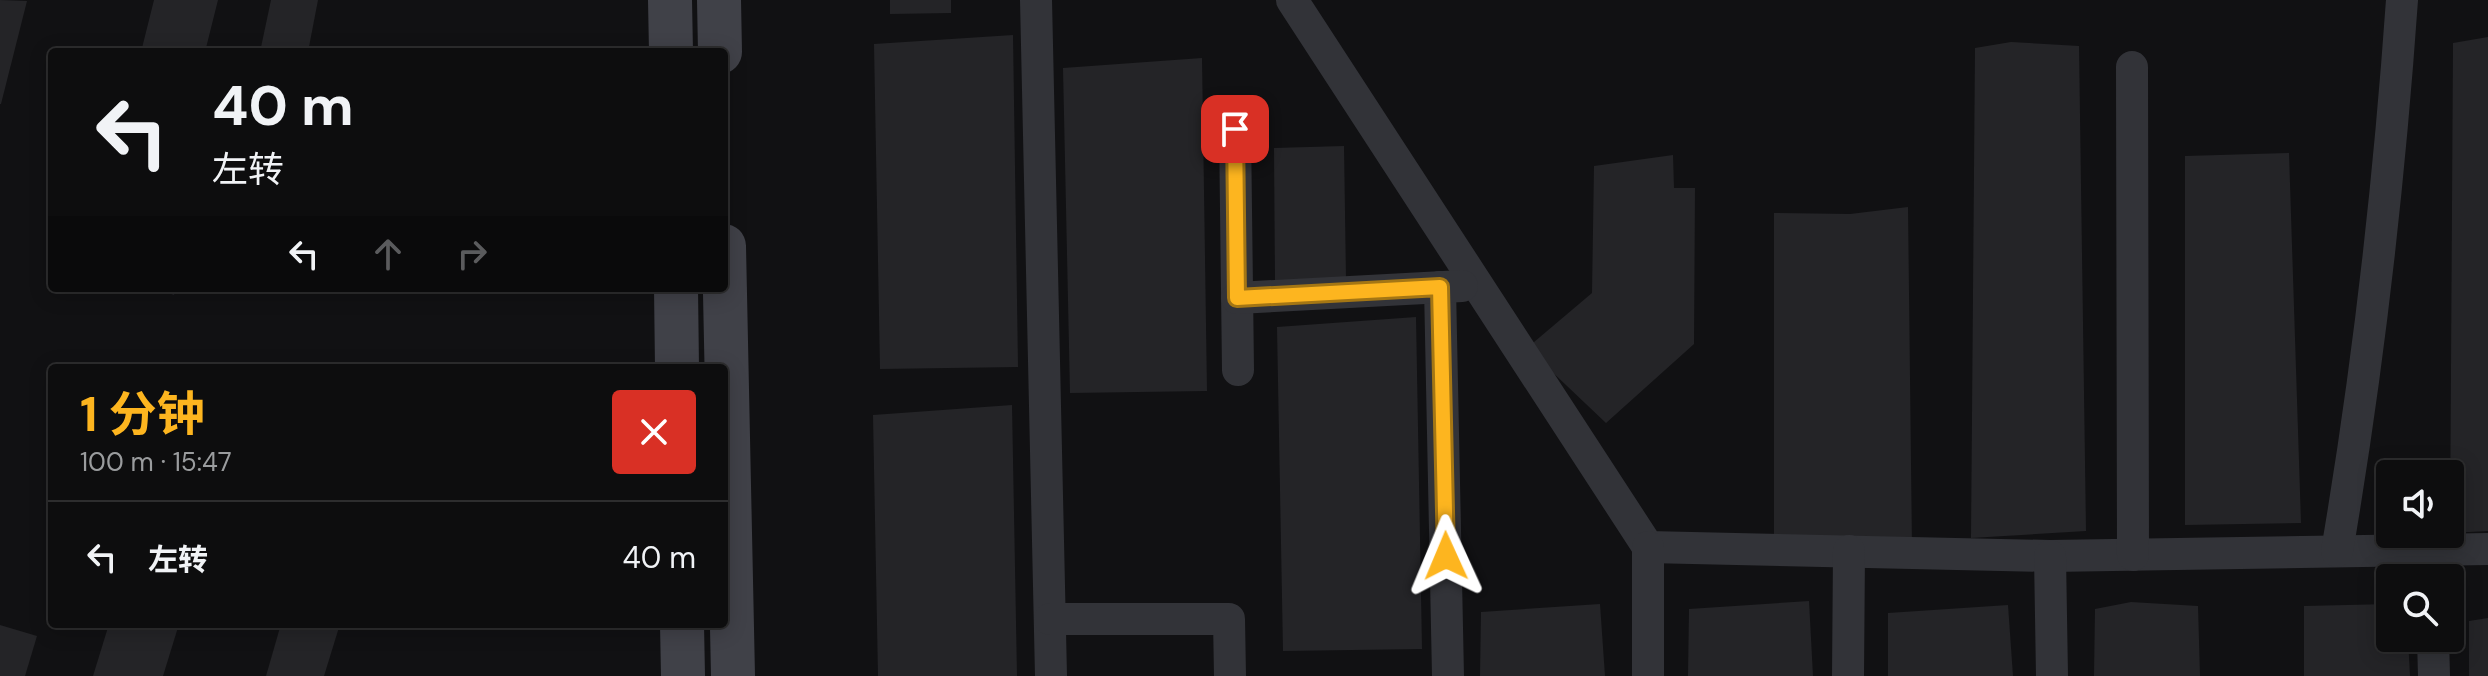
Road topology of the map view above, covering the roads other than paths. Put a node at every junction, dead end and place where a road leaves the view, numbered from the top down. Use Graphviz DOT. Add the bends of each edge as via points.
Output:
graph roads {
  1 [pos="670,0"];
  2 [pos="719,0"];
  3 [pos="1036,0"];
  4 [pos="1292,0"];
  5 [pos="2402,0"];
  6 [pos="671,48"];
  7 [pos="720,48"];
  8 [pos="2132,67"];
  9 [pos="1235,129"];
  10 [pos="1477,285"];
  11 [pos="1440,287"];
  12 [pos="676,292"];
  13 [pos="725,292"];
  14 [pos="1237,298"];
  15 [pos="677,364"];
  16 [pos="726,364"];
  17 [pos="1238,370"];
  18 [pos="728,437"];
  19 [pos="1648,547"];
  20 [pos="2488,549"];
  21 [pos="1849,551"];
  22 [pos="2337,551"];
  23 [pos="2133,555"];
  24 [pos="2050,556"];
  25 [pos="2432,564"];
  26 [pos="1050,619"];
  27 [pos="682,628"];
  28 [pos="2433,652"];
  29 [pos="683,676"];
  30 [pos="733,676"];
  31 [pos="1051,676"];
  32 [pos="1230,676"];
  33 [pos="1448,676"];
  34 [pos="1648,676"];
  35 [pos="1848,676"];
  36 [pos="2052,676"];
  37 [pos="2434,676"];
  1 -- 6 [label="street"];
  2 -- 7 [label="street"];
  3 -- 26 [label="street"];
  4 -- 10 [label="street"];
  5 -- 22 [label="street" via="2391,148"];
  8 -- 23 [label="street"];
  9 -- 14 [label="street"];
  10 -- 11 [label="street"];
  10 -- 19 [label="street"];
  11 -- 14 [label="street"];
  11 -- 33 [label="street"];
  12 -- 15 [label="street"];
  13 -- 16 [label="street"];
  14 -- 17 [label="street"];
  18 -- 30 [label="street"];
  19 -- 21 [label="street"];
  19 -- 34 [label="street"];
  20 -- 25 [label="street"];
  21 -- 24 [label="street"];
  21 -- 35 [label="street"];
  22 -- 23 [label="street"];
  22 -- 25 [label="street"];
  23 -- 24 [label="street"];
  24 -- 36 [label="street"];
  26 -- 31 [label="street"];
  26 -- 32 [label="street" via="1229,619"];
  27 -- 29 [label="street"];
  28 -- 37 [label="street"];
}
